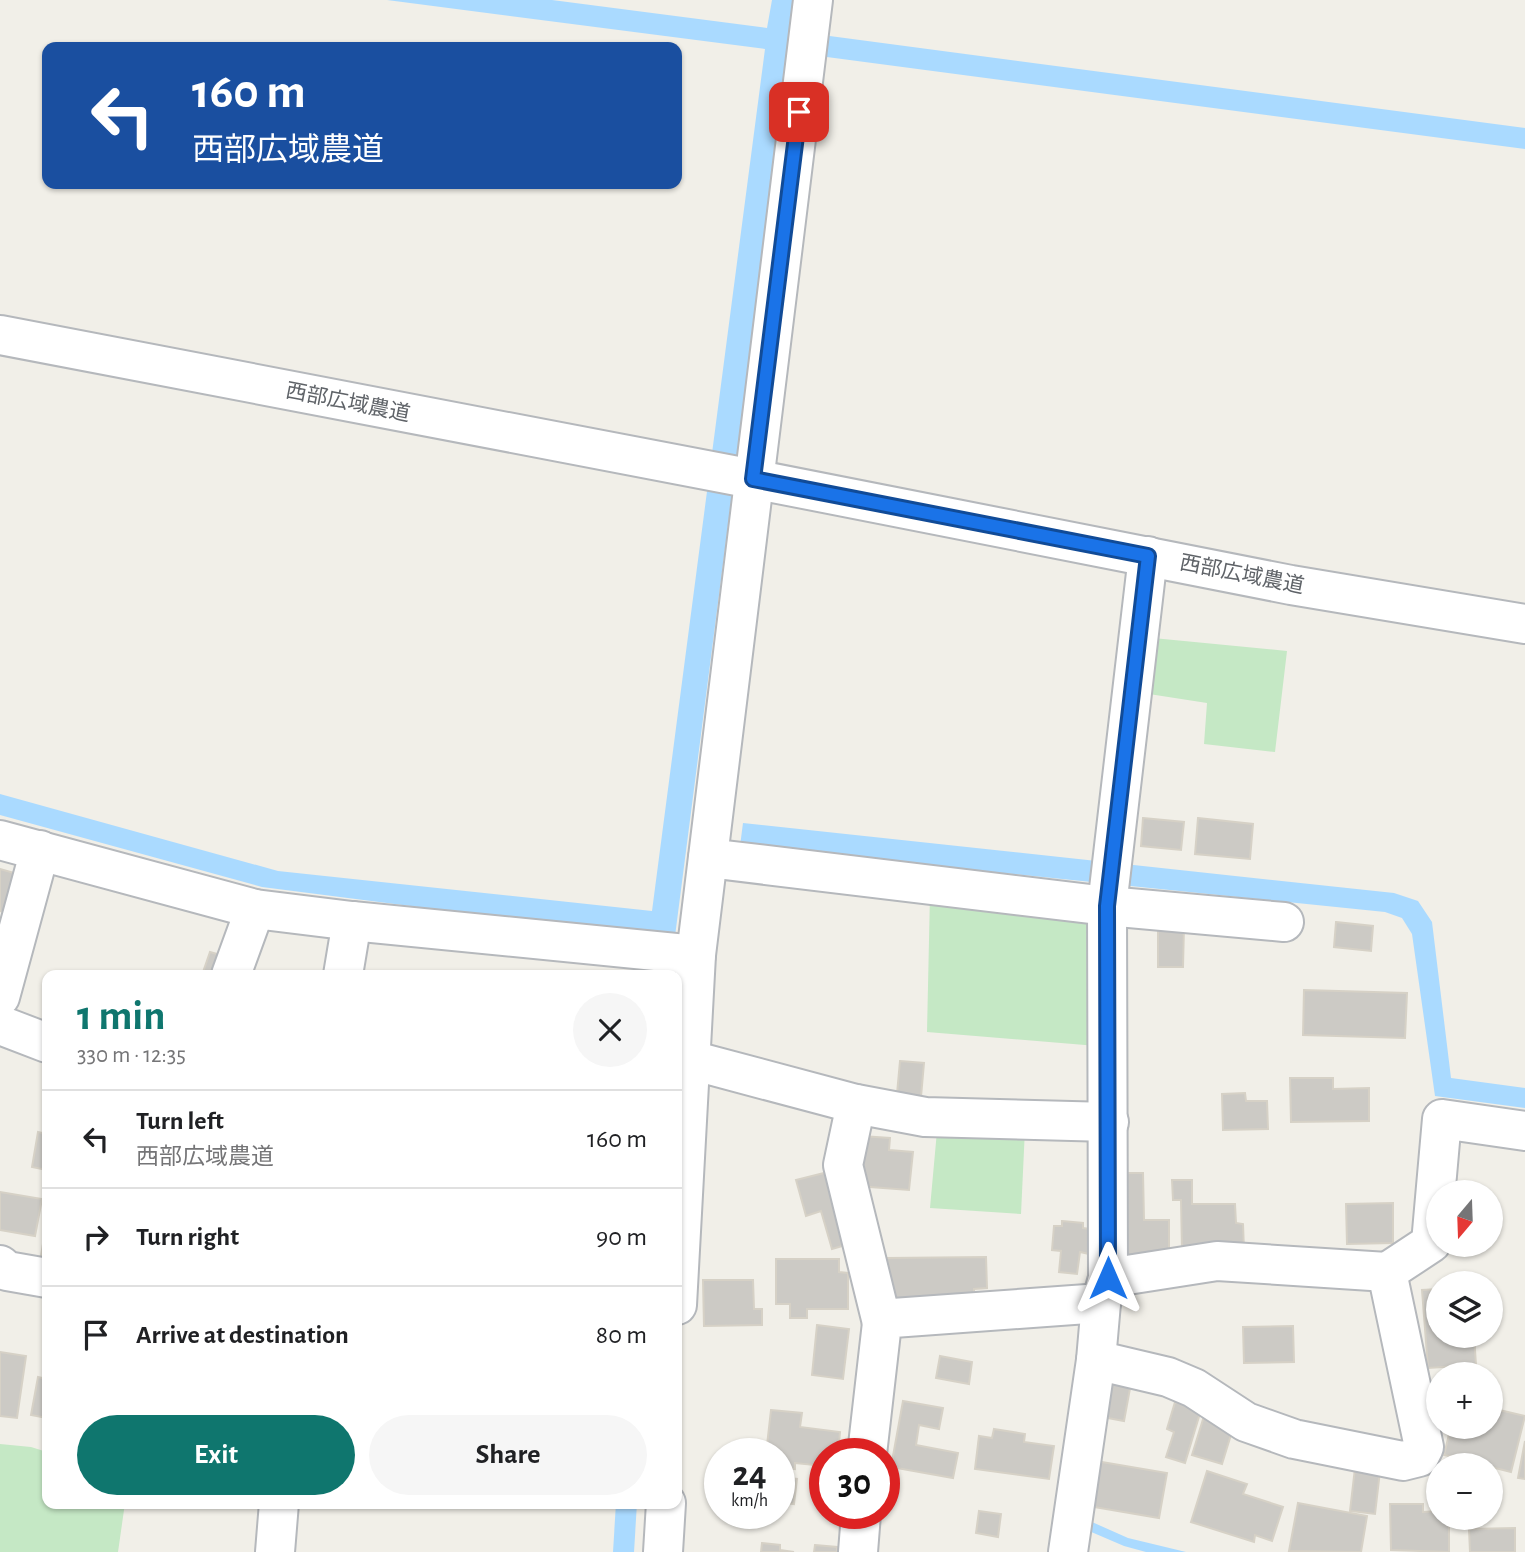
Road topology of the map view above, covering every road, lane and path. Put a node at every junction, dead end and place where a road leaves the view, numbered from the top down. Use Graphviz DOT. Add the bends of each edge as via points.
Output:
graph roads {
  1 [pos="809,28"];
  2 [pos="0,335"];
  3 [pos="753,479"];
  4 [pos="1148,556"];
  5 [pos="1525,624"];
  6 [pos="0,840"];
  7 [pos="40,850"];
  8 [pos="708,858"];
  9 [pos="1108,900"];
  10 [pos="255,909"];
  11 [pos="352,921"];
  12 [pos="1284,922"];
  13 [pos="689,955"];
  14 [pos="233,970"];
  15 [pos="344,970"];
  16 [pos="0,998"];
  17 [pos="0,1025"];
  18 [pos="42,1041"];
  19 [pos="691,1060"];
  20 [pos="856,1104"];
  21 [pos="1109,1122"];
  22 [pos="1525,1131"];
  23 [pos="682,1218"];
  24 [pos="0,1265"];
  25 [pos="1387,1272"];
  26 [pos="42,1277"];
  27 [pos="1104,1291"];
  28 [pos="882,1323"];
  29 [pos="1096,1360"];
  30 [pos="869,1438"];
  31 [pos="279,1509"];
  32 [pos="666,1509"];
  33 [pos="860,1529"];
  34 [pos="275,1552"];
  35 [pos="663,1552"];
  36 [pos="858,1552"];
  37 [pos="1068,1552"];
  1 -- 3 [label="street"];
  2 -- 3 [label="street, 西部広域農道"];
  3 -- 4 [label="street, 西部広域農道"];
  3 -- 8 [label="street"];
  4 -- 5 [label="street, 西部広域農道"];
  4 -- 9 [label="street"];
  6 -- 7 [label="street"];
  7 -- 10 [label="street"];
  7 -- 16 [label="street"];
  8 -- 9 [label="street"];
  8 -- 13 [label="street"];
  9 -- 12 [label="street"];
  9 -- 21 [label="street"];
  10 -- 11 [label="street"];
  10 -- 14 [label="street"];
  11 -- 13 [label="street"];
  11 -- 15 [label="street"];
  13 -- 19 [label="street"];
  17 -- 18 [label="street"];
  19 -- 20 [label="street"];
  19 -- 23 [label="street"];
  20 -- 21 [label="street" via="925,1117"];
  20 -- 28 [label="street" via="843,1165"];
  21 -- 27 [label="street"];
  22 -- 25 [label="street" via="1442,1119 1431,1243"];
  24 -- 26 [label="street" via="8,1271"];
  25 -- 27 [label="street" via="1217,1261"];
  25 -- 29 [label="street" via="1424,1447 1419,1457 1403,1461 1294,1439 1245,1422 1194,1388 1168,1377"];
  27 -- 28 [label="street"];
  27 -- 29 [label="street"];
  28 -- 30 [label="street"];
  29 -- 37 [label="street"];
  31 -- 34 [label="street"];
  32 -- 35 [label="street"];
  33 -- 36 [label="street"];
}
